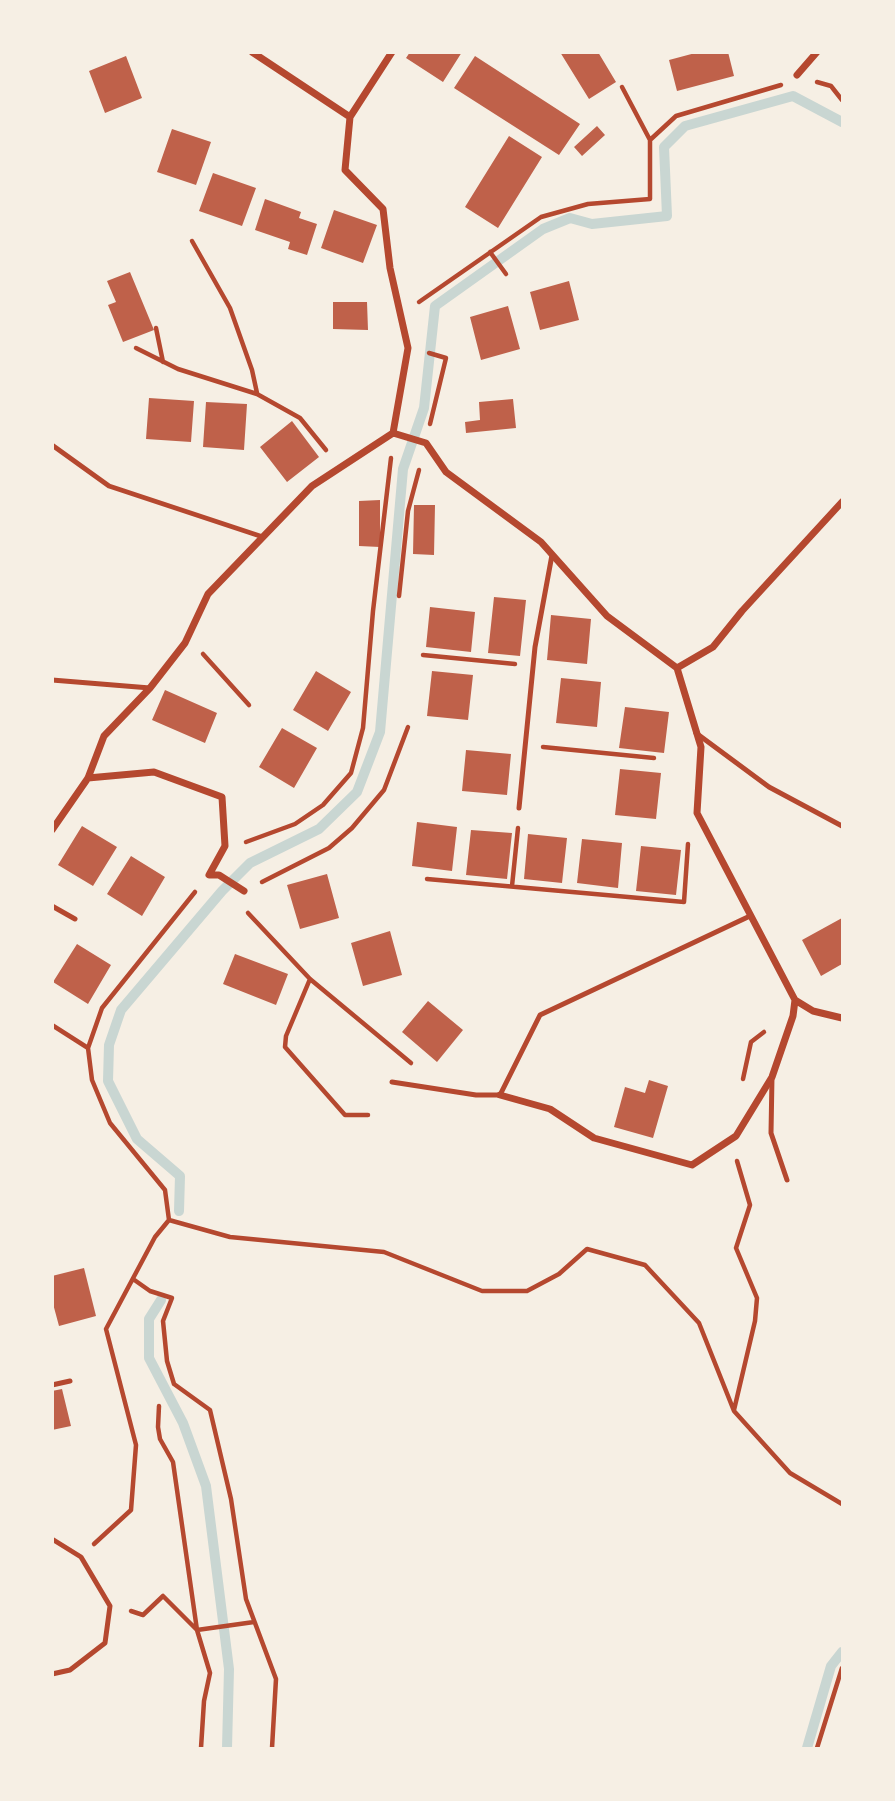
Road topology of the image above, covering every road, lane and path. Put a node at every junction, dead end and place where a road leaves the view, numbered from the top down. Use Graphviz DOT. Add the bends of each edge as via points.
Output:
graph roads {
  1 [pos="252,52"];
  2 [pos="392,52"];
  3 [pos="817,52"];
  4 [pos="797,75"];
  5 [pos="622,87"];
  6 [pos="842,100"];
  7 [pos="351,117"];
  8 [pos="650,139"];
  9 [pos="192,241"];
  10 [pos="491,255"];
  11 [pos="506,274"];
  12 [pos="400,314"];
  13 [pos="156,328"];
  14 [pos="136,348"];
  15 [pos="163,363"];
  16 [pos="257,394"];
  17 [pos="393,433"];
  18 [pos="52,445"];
  19 [pos="340,467"];
  20 [pos="842,502"];
  21 [pos="263,537"];
  22 [pos="552,555"];
  23 [pos="185,643"];
  24 [pos="423,655"];
  25 [pos="533,667"];
  26 [pos="677,668"];
  27 [pos="52,680"];
  28 [pos="150,688"];
  29 [pos="249,705"];
  30 [pos="408,727"];
  31 [pos="696,733"];
  32 [pos="525,745"];
  33 [pos="654,758"];
  34 [pos="88,778"];
  35 [pos="519,808"];
  36 [pos="697,813"];
  37 [pos="842,826"];
  38 [pos="52,830"];
  39 [pos="225,846"];
  40 [pos="209,875"];
  41 [pos="426,879"];
  42 [pos="512,886"];
  43 [pos="244,891"];
  44 [pos="52,906"];
  45 [pos="750,916"];
  46 [pos="75,919"];
  47 [pos="310,979"];
  48 [pos="795,1000"];
  49 [pos="842,1018"];
  50 [pos="52,1025"];
  51 [pos="768,1029"];
  52 [pos="88,1048"];
  53 [pos="418,1068"];
  54 [pos="772,1077"];
  55 [pos="393,1082"];
  56 [pos="740,1093"];
  57 [pos="500,1095"];
  58 [pos="368,1115"];
  59 [pos="736,1136"];
  60 [pos="787,1180"];
  61 [pos="169,1220"];
  62 [pos="133,1279"];
  63 [pos="70,1381"];
  64 [pos="52,1385"];
  65 [pos="159,1406"];
  66 [pos="734,1411"];
  67 [pos="842,1504"];
  68 [pos="52,1539"];
  69 [pos="80,1557"];
  70 [pos="110,1606"];
  71 [pos="254,1622"];
  72 [pos="197,1630"];
  73 [pos="842,1668"];
  74 [pos="52,1674"];
  75 [pos="201,1748"];
  76 [pos="272,1748"];
  77 [pos="817,1748"];
  1 -- 7 [label="street"];
  2 -- 7 [label="street"];
  3 -- 4 [label="street"];
  4 -- 6 [label="path" via="831,86"];
  4 -- 8 [label="path" via="760,92 676,116"];
  5 -- 8 [label="path"];
  7 -- 12 [label="street" via="345,170 383,209"];
  8 -- 10 [label="path" via="649,199 555,212 541,217"];
  9 -- 16 [label="path" via="230,308"];
  10 -- 11 [label="path"];
  10 -- 12 [label="path"];
  12 -- 17 [label="street" via="408,348"];
  13 -- 15 [label="path"];
  14 -- 15 [label="path"];
  15 -- 16 [label="path"];
  16 -- 19 [label="path" via="300,418"];
  17 -- 19 [label="street"];
  17 -- 22 [label="street" via="426,443 446,472"];
  17 -- 39 [label="path" via="363,728 351,773 323,805 295,824"];
  18 -- 21 [label="lane" via="109,486"];
  19 -- 21 [label="street" via="312,486"];
  20 -- 26 [label="street" via="713,647"];
  21 -- 23 [label="street" via="208,594"];
  22 -- 25 [label="lane"];
  22 -- 26 [label="street" via="607,616"];
  23 -- 28 [label="street"];
  23 -- 29 [label="path" via="210,658"];
  24 -- 25 [label="path"];
  25 -- 32 [label="lane"];
  26 -- 31 [label="street"];
  27 -- 28 [label="lane"];
  28 -- 34 [label="street" via="104,736"];
  30 -- 43 [label="path" via="384,790 352,828 329,848"];
  31 -- 36 [label="street" via="701,747"];
  31 -- 37 [label="lane" via="769,787"];
  32 -- 33 [label="path"];
  32 -- 35 [label="lane"];
  34 -- 38 [label="street"];
  34 -- 39 [label="street" via="154,772 222,797"];
  35 -- 42 [label="path" via="514,819 519,829"];
  36 -- 42 [label="path" via="688,838 684,902"];
  36 -- 45 [label="street"];
  39 -- 40 [label="street"];
  40 -- 43 [label="street" via="219,875"];
  40 -- 52 [label="path" via="102,1008"];
  41 -- 42 [label="path"];
  43 -- 47 [label="path" via="243,907"];
  44 -- 46 [label="lane"];
  45 -- 48 [label="street"];
  45 -- 57 [label="lane" via="540,1015"];
  47 -- 53 [label="path"];
  47 -- 58 [label="path" via="285,1047 345,1115"];
  48 -- 49 [label="street" via="813,1011"];
  48 -- 54 [label="street"];
  50 -- 52 [label="path"];
  51 -- 56 [label="path" via="751,1042"];
  52 -- 61 [label="path" via="92,1080 110,1123 165,1190"];
  54 -- 59 [label="street"];
  54 -- 60 [label="lane" via="771,1133"];
  55 -- 57 [label="lane" via="476,1096"];
  57 -- 59 [label="street" via="551,1109 594,1138 692,1165"];
  59 -- 66 [label="path" via="737,1170 750,1205 736,1248 757,1298"];
  61 -- 62 [label="path"];
  61 -- 66 [label="path" via="230,1237 384,1252 482,1291 527,1291 559,1275 587,1249 645,1265 699,1323"];
  62 -- 69 [label="path" via="106,1329 136,1445 131,1510"];
  62 -- 71 [label="path" via="172,1298 163,1321 167,1361 174,1384 210,1410"];
  63 -- 64 [label="lane"];
  65 -- 72 [label="path" via="160,1439 173,1462 179,1490"];
  66 -- 67 [label="path" via="790,1473"];
  68 -- 69 [label="lane"];
  69 -- 70 [label="lane"];
  70 -- 72 [label="path" via="143,1615 163,1596"];
  70 -- 74 [label="lane" via="105,1643 70,1670"];
  71 -- 72 [label="path"];
  71 -- 76 [label="path" via="276,1679"];
  72 -- 75 [label="path" via="210,1673"];
  73 -- 77 [label="path"];
}
